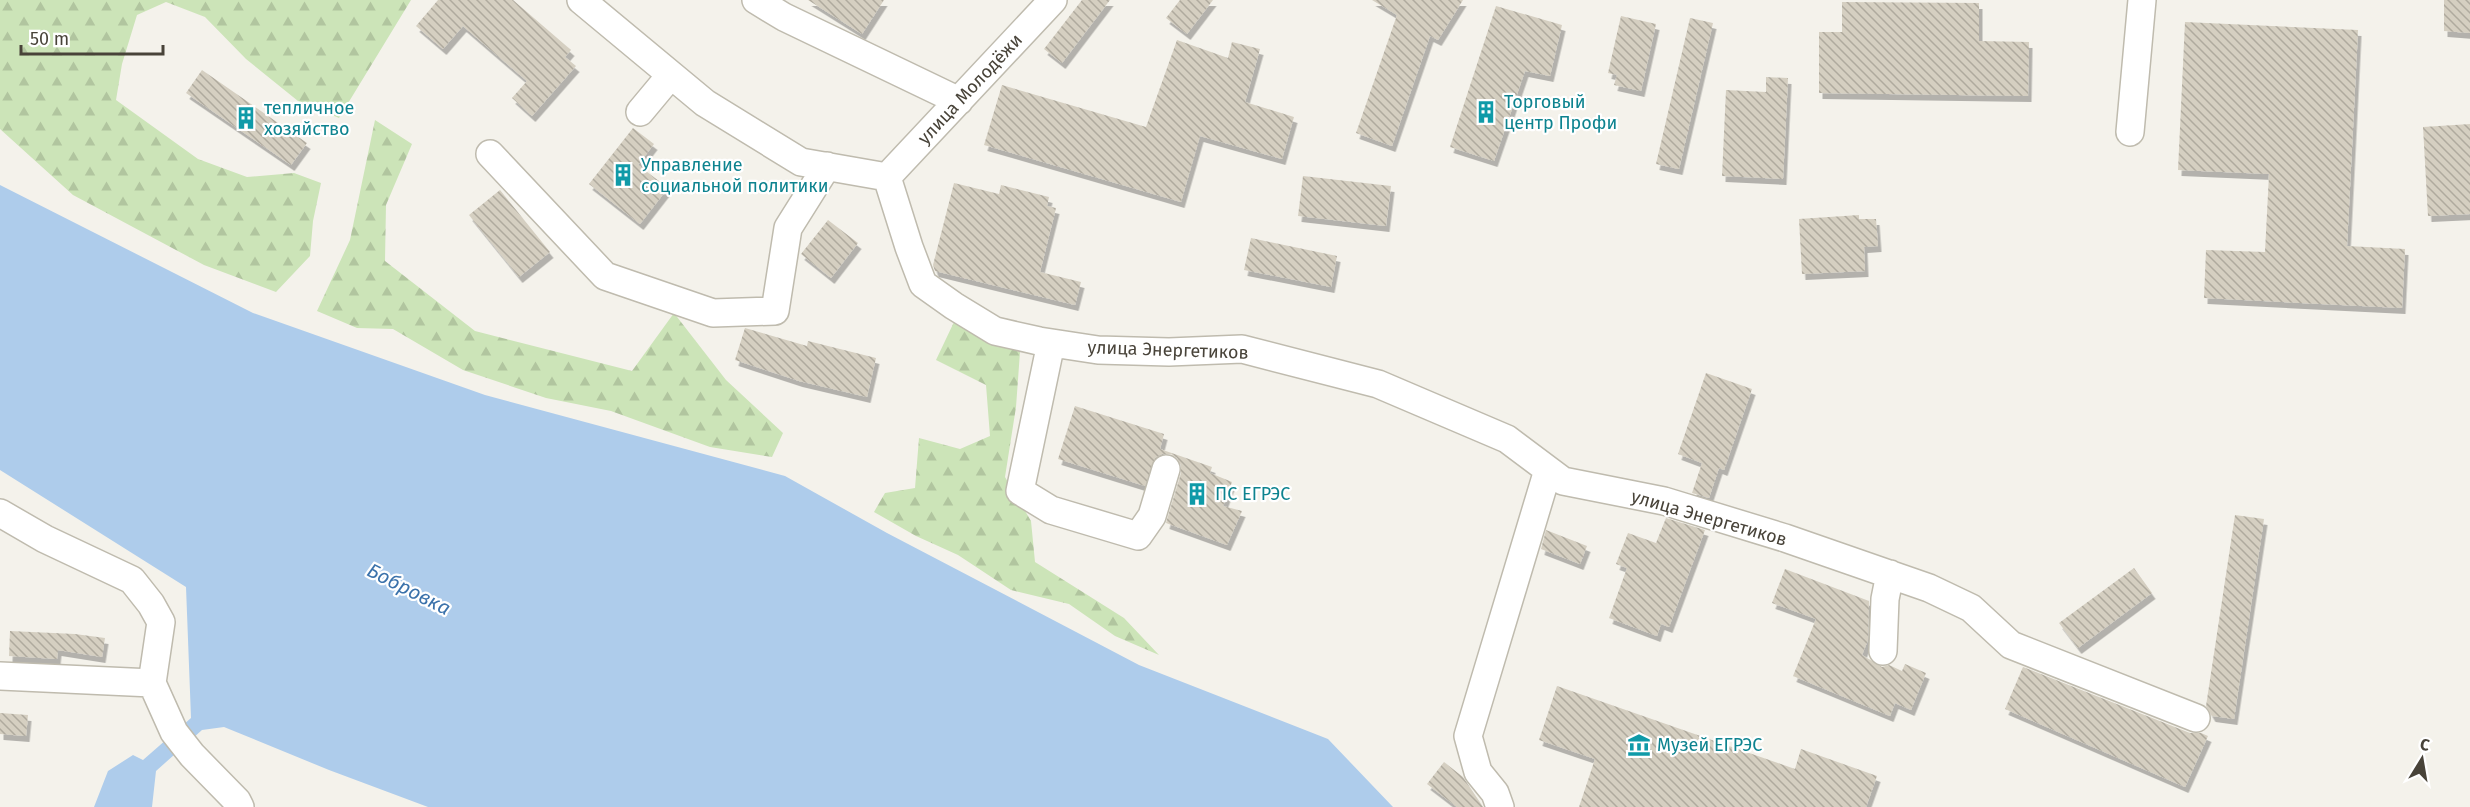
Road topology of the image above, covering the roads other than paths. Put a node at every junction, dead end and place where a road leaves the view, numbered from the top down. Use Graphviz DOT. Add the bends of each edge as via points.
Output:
graph roads {
  1 [pos="581,0"];
  2 [pos="756,0"];
  3 [pos="1053,0"];
  4 [pos="2142,0"];
  5 [pos="670,76"];
  6 [pos="959,100"];
  7 [pos="640,112"];
  8 [pos="2130,132"];
  9 [pos="490,154"];
  10 [pos="827,166"];
  11 [pos="887,177"];
  12 [pos="1051,343"];
  13 [pos="1166,469"];
  14 [pos="1548,470"];
  15 [pos="0,513"];
  16 [pos="1890,574"];
  17 [pos="1883,651"];
  18 [pos="0,676"];
  19 [pos="152,683"];
  20 [pos="2196,718"];
  21 [pos="240,807"];
  22 [pos="1500,807"];
  1 -- 5 [label="street"];
  2 -- 6 [label="street"];
  3 -- 6 [label="street, улица Молодёжи"];
  4 -- 8 [label="street"];
  5 -- 7 [label="street"];
  5 -- 10 [label="street" via="705,103 801,162"];
  6 -- 11 [label="street, улица Молодёжи"];
  9 -- 10 [label="street" via="604,276 713,313 775,311 788,228"];
  10 -- 11 [label="street"];
  11 -- 12 [label="street, улица Энергетиков" via="924,284 995,331"];
  12 -- 13 [label="street" via="1020,491 1051,510 1138,536 1152,516"];
  12 -- 14 [label="street, улица Энергетиков" via="1098,350 1242,349 1300,362 1378,384 1448,412 1508,439"];
  14 -- 16 [label="street, улица Энергетиков" via="1563,482 1664,501"];
  14 -- 22 [label="street" via="1468,736 1478,772 1495,793"];
  15 -- 19 [label="street" via="132,580 161,621"];
  16 -- 17 [label="street"];
  16 -- 20 [label="street, улица Энергетиков" via="1971,608 2011,645"];
  18 -- 19 [label="street"];
  19 -- 21 [label="street" via="181,740"];
}
